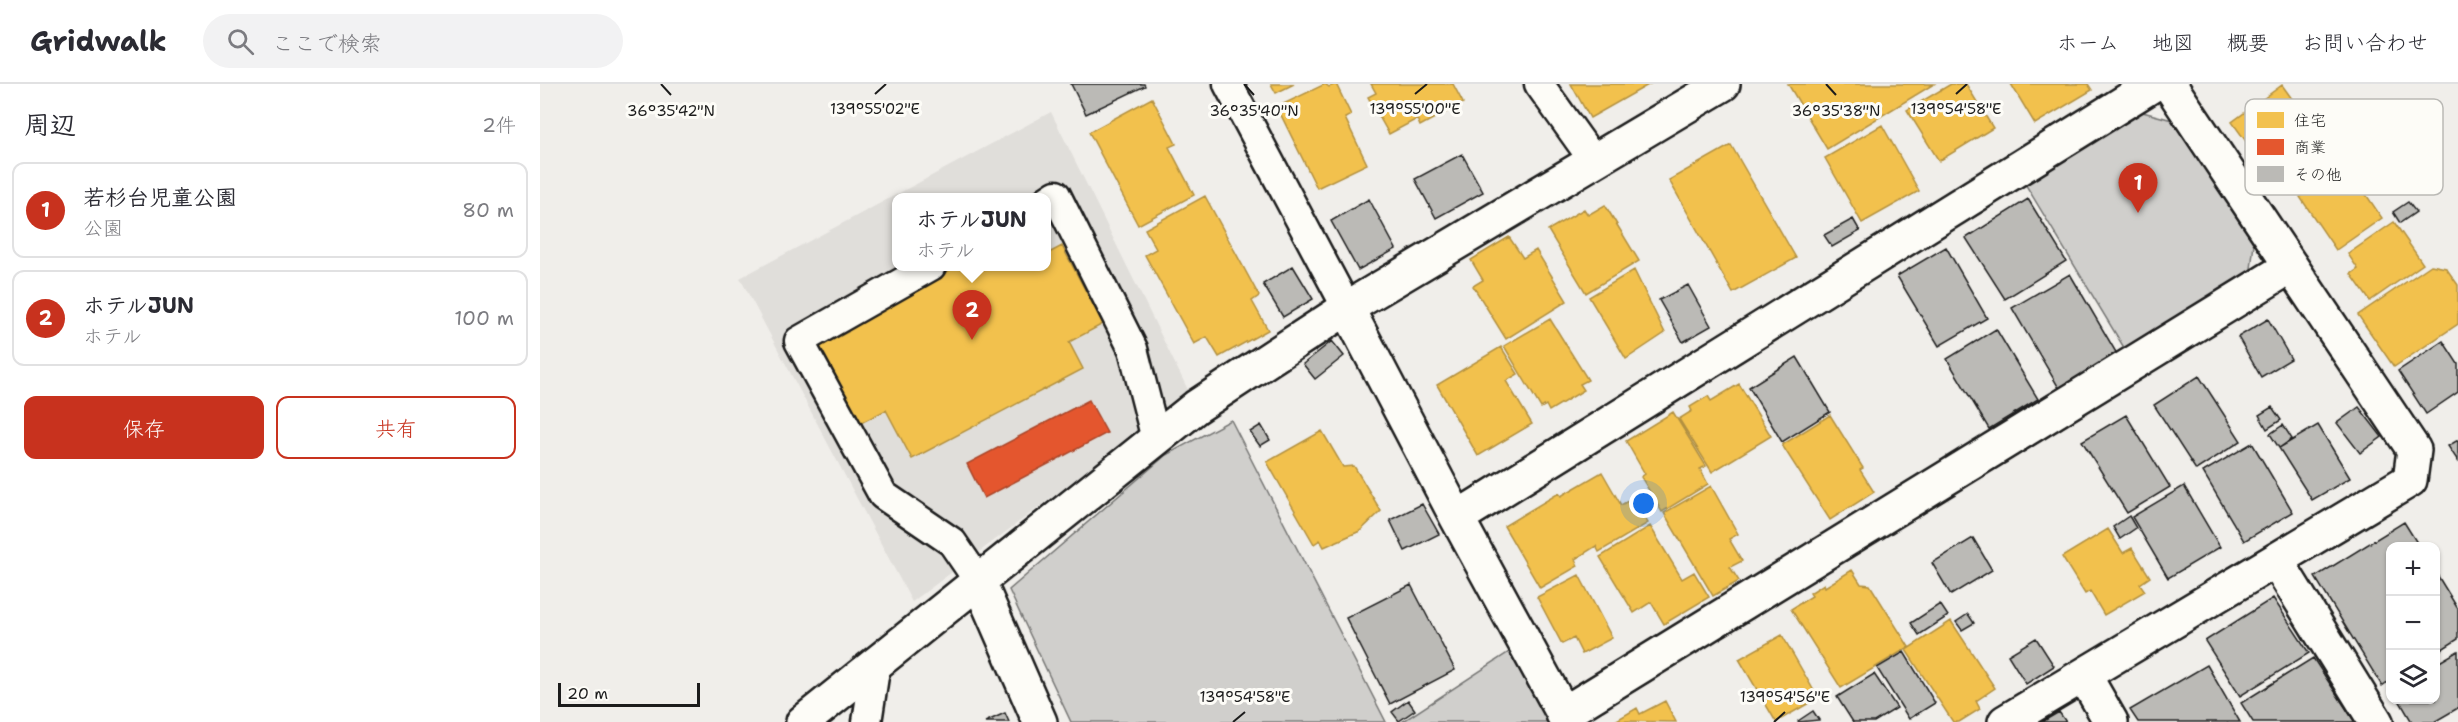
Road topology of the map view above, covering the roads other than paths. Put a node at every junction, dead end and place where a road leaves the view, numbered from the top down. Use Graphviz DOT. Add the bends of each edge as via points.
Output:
graph roads {
  1 [pos="1228,84"];
  2 [pos="1539,84"];
  3 [pos="1723,84"];
  4 [pos="2154,84"];
  5 [pos="2169,84"];
  6 [pos="1594,161"];
  7 [pos="1051,198"];
  8 [pos="2291,266"];
  9 [pos="924,271"];
  10 [pos="1347,308"];
  11 [pos="1156,439"];
  12 [pos="1457,518"];
  13 [pos="2276,560"];
  14 [pos="978,580"];
  15 [pos="876,663"];
  16 [pos="2084,675"];
  17 [pos="1566,718"];
  18 [pos="803,722"];
  19 [pos="867,722"];
  20 [pos="1040,722"];
  21 [pos="2006,722"];
  22 [pos="2111,722"];
  23 [pos="2376,722"];
  1 -- 10 [label="lane"];
  2 -- 6 [label="lane"];
  3 -- 6 [label="street"];
  4 -- 12 [label="street"];
  5 -- 8 [label="street"];
  6 -- 10 [label="street"];
  7 -- 11 [label="lane" via="1056,195 1133,349"];
  8 -- 13 [label="street" via="2414,450 2410,480"];
  8 -- 17 [label="street"];
  9 -- 14 [label="lane" via="799,341 882,495 952,542"];
  10 -- 11 [label="street" via="1196,407"];
  10 -- 12 [label="street"];
  11 -- 14 [label="street"];
  12 -- 17 [label="street"];
  13 -- 16 [label="street"];
  13 -- 23 [label="street"];
  14 -- 15 [label="street"];
  14 -- 20 [label="street"];
  15 -- 18 [label="street"];
  15 -- 19 [label="lane"];
  16 -- 21 [label="street"];
  16 -- 22 [label="street"];
}
